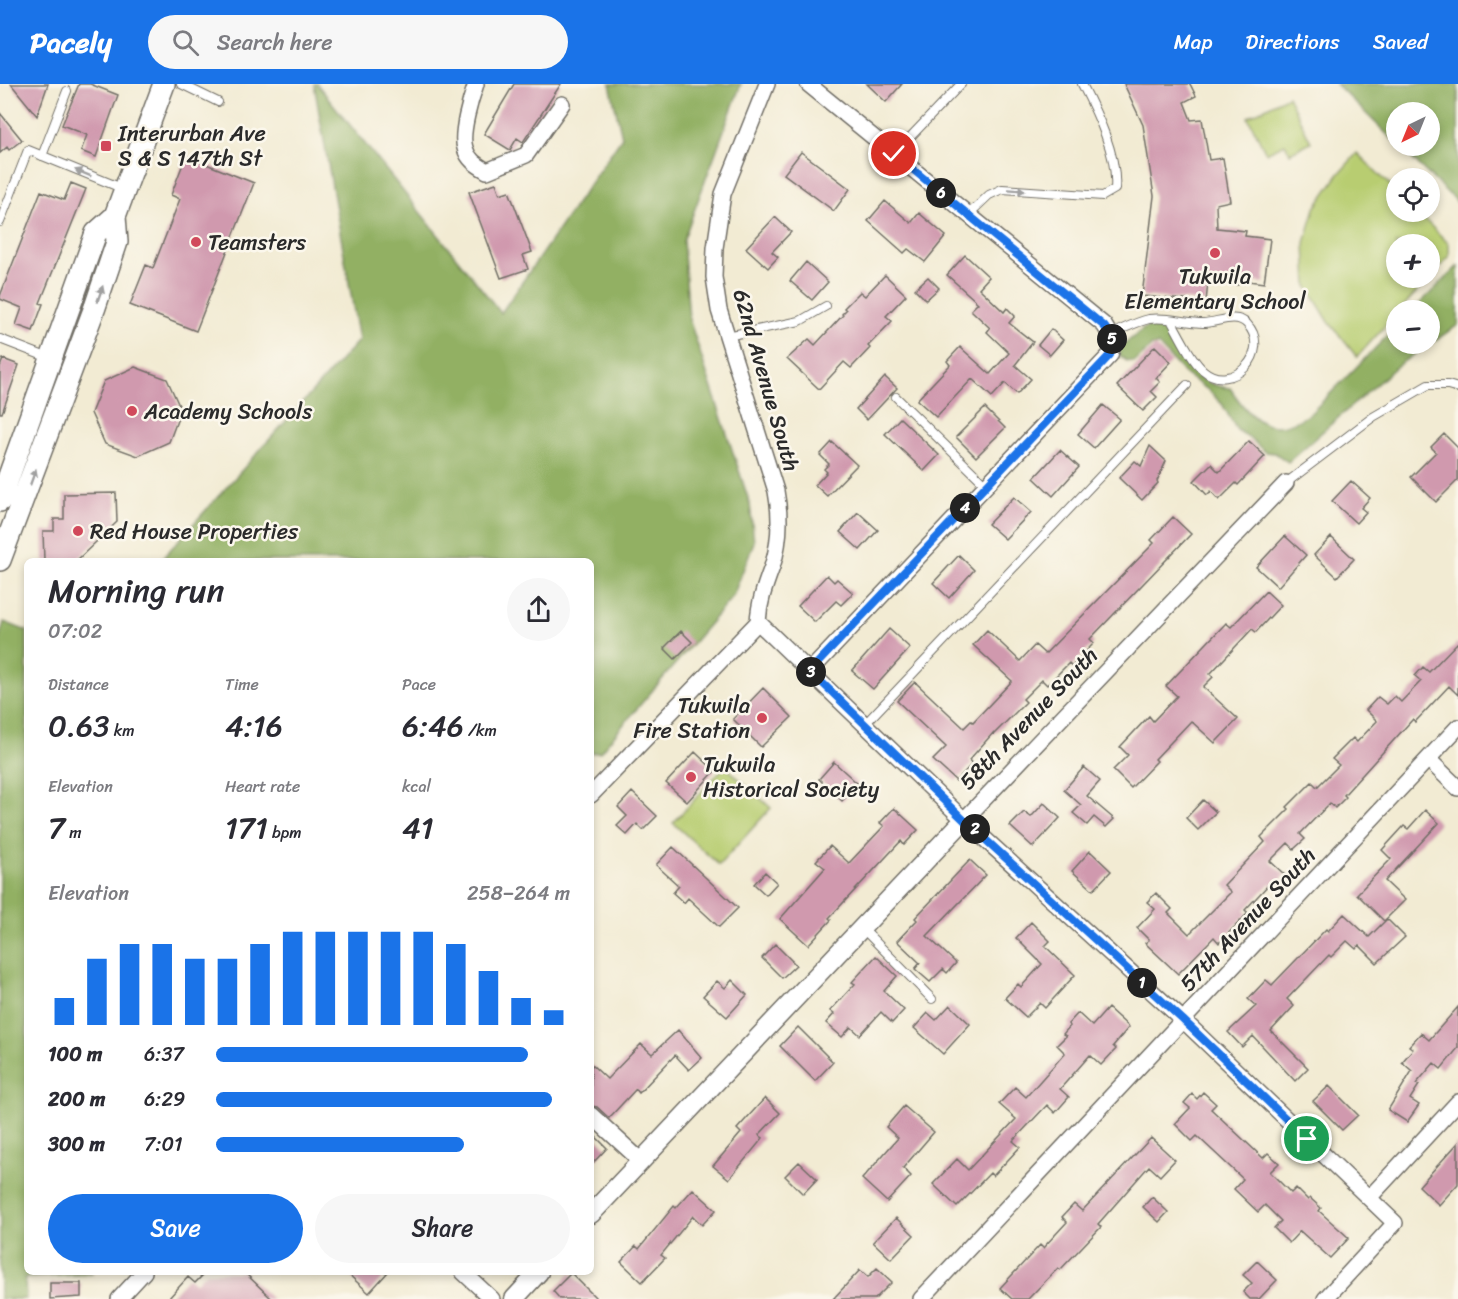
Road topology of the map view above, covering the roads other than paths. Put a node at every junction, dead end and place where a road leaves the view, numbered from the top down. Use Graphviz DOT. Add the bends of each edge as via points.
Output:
graph roads {
  1 [pos="164,84"];
  2 [pos="181,84"];
  3 [pos="476,84"];
  4 [pos="767,84"];
  5 [pos="808,84"];
  6 [pos="961,84"];
  7 [pos="1082,84"];
  8 [pos="67,91"];
  9 [pos="218,102"];
  10 [pos="562,104"];
  11 [pos="894,154"];
  12 [pos="42,156"];
  13 [pos="125,189"];
  14 [pos="968,215"];
  15 [pos="115,216"];
  16 [pos="0,222"];
  17 [pos="826,306"];
  18 [pos="1171,320"];
  19 [pos="728,336"];
  20 [pos="0,339"];
  21 [pos="1112,341"];
  22 [pos="51,359"];
  23 [pos="1458,379"];
  24 [pos="1187,385"];
  25 [pos="1448,385"];
  26 [pos="1458,388"];
  27 [pos="896,397"];
  28 [pos="1286,483"];
  29 [pos="986,485"];
  30 [pos="0,501"];
  31 [pos="0,560"];
  32 [pos="758,622"];
  33 [pos="810,671"];
  34 [pos="865,724"];
  35 [pos="1458,728"];
  36 [pos="1428,759"];
  37 [pos="1458,788"];
  38 [pos="594,792"];
  39 [pos="964,820"];
  40 [pos="862,928"];
  41 [pos="932,999"];
  42 [pos="1183,1020"];
  43 [pos="1458,1102"];
  44 [pos="594,1118"];
  45 [pos="640,1160"];
  46 [pos="1369,1198"];
  47 [pos="594,1211"];
  48 [pos="141,1275"];
  49 [pos="466,1275"];
  50 [pos="535,1275"];
  51 [pos="119,1299"];
  52 [pos="492,1299"];
  53 [pos="514,1299"];
  54 [pos="921,1299"];
  55 [pos="1325,1299"];
  1 -- 13 [label="main road"];
  2 -- 9 [label="lane"];
  3 -- 10 [label="street" via="467,110 464,147 473,163 487,171 526,155"];
  4 -- 19 [label="street, 62nd Avenue South" via="723,194 718,223 714,277"];
  5 -- 11 [label="street"];
  6 -- 11 [label="lane"];
  14 -- 7 [label="lane, one-way" via="989,195 1002,189 1103,196 1115,189 1116,175 1105,136"];
  8 -- 12 [label="lane"];
  11 -- 14 [label="street"];
  13 -- 12 [label="lane, one-way"];
  12 -- 16 [label="lane" via="28,150"];
  13 -- 15 [label="main road"];
  14 -- 21 [label="street" via="1104,326"];
  15 -- 22 [label="main road" via="96,233"];
  31 -- 15 [label="main road, one-way" via="74,368 117,242"];
  17 -- 19 [label="lane" via="800,321"];
  18 -- 18 [label="lane" via="1241,320 1248,324 1253,336 1252,359 1232,377 1212,375 1202,370"];
  18 -- 21 [label="lane" via="1145,320"];
  19 -- 32 [label="street, 62nd Avenue South" via="780,513 772,565 758,606"];
  20 -- 22 [label="lane"];
  21 -- 29 [label="street" via="1110,355"];
  22 -- 30 [label="main road"];
  23 -- 25 [label="lane"];
  24 -- 34 [label="lane"];
  25 -- 26 [label="lane, 58th Avenue South"];
  25 -- 28 [label="lane, 58th Avenue South" via="1428,385 1374,417"];
  27 -- 29 [label="lane"];
  28 -- 39 [label="street, 58th Avenue South"];
  29 -- 33 [label="street"];
  32 -- 33 [label="street"];
  32 -- 38 [label="street"];
  33 -- 34 [label="street"];
  34 -- 39 [label="street"];
  35 -- 36 [label="street, 57th Avenue South"];
  36 -- 37 [label="street"];
  36 -- 42 [label="street, 57th Avenue South"];
  39 -- 40 [label="street, 58th Avenue South"];
  39 -- 42 [label="street"];
  40 -- 41 [label="lane"];
  40 -- 45 [label="street, 58th Avenue South"];
  42 -- 46 [label="street"];
  42 -- 54 [label="street, 57th Avenue South"];
  43 -- 46 [label="street"];
  44 -- 45 [label="street"];
  45 -- 47 [label="street, 58th Avenue South"];
  46 -- 55 [label="street" via="1395,1223"];
  48 -- 51 [label="street"];
  49 -- 52 [label="street"];
  50 -- 53 [label="street"];
}
